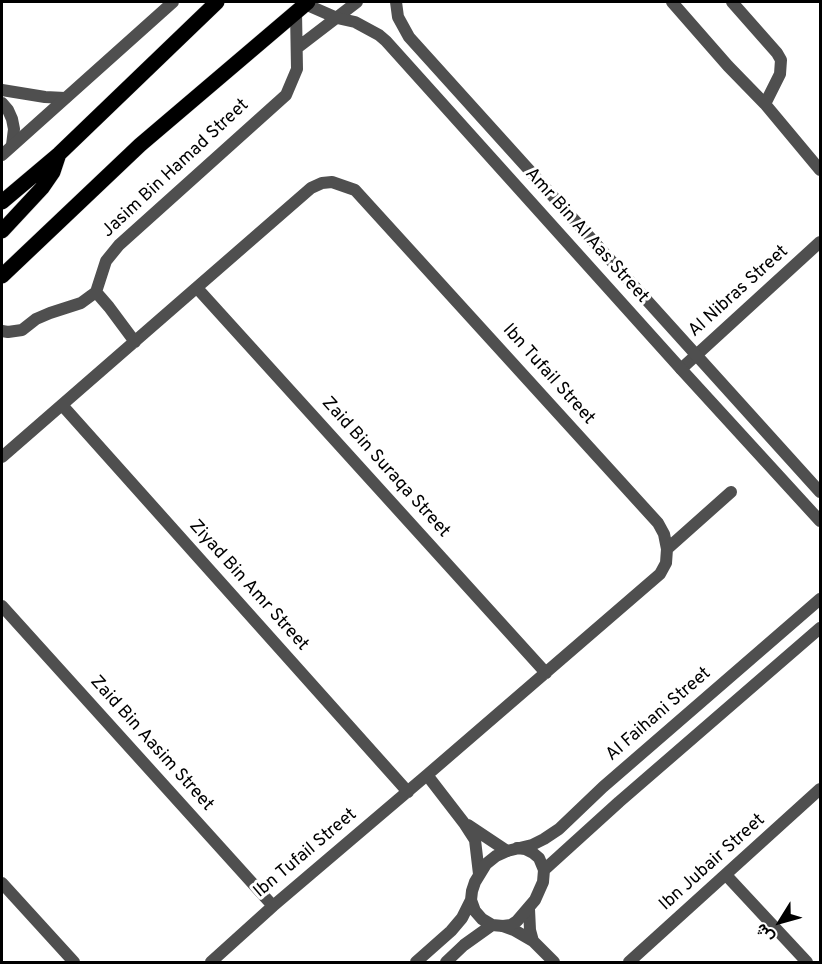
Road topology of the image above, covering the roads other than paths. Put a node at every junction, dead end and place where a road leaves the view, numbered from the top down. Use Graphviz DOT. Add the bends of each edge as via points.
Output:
graph roads {
  1 [pos="173,2"];
  2 [pos="217,2"];
  3 [pos="357,2"];
  4 [pos="396,2"];
  5 [pos="672,2"];
  6 [pos="732,2"];
  7 [pos="303,6"];
  8 [pos="337,18"];
  9 [pos="297,48"];
  10 [pos="2,90"];
  11 [pos="460,94"];
  12 [pos="65,98"];
  13 [pos="2,103"];
  14 [pos="765,104"];
  15 [pos="445,107"];
  16 [pos="12,145"];
  17 [pos="59,154"];
  18 [pos="2,155"];
  19 [pos="820,170"];
  20 [pos="2,202"];
  21 [pos="2,231"];
  22 [pos="820,242"];
  23 [pos="2,276"];
  24 [pos="197,288"];
  25 [pos="96,292"];
  26 [pos="2,331"];
  27 [pos="135,342"];
  28 [pos="696,355"];
  29 [pos="681,369"];
  30 [pos="62,405"];
  31 [pos="2,457"];
  32 [pos="731,492"];
  33 [pos="820,492"];
  34 [pos="820,521"];
  35 [pos="667,549"];
  36 [pos="820,599"];
  37 [pos="2,606"];
  38 [pos="820,628"];
  39 [pos="546,673"];
  40 [pos="427,776"];
  41 [pos="820,789"];
  42 [pos="408,792"];
  43 [pos="464,823"];
  44 [pos="512,850"];
  45 [pos="544,870"];
  46 [pos="479,874"];
  47 [pos="726,875"];
  48 [pos="2,882"];
  49 [pos="471,900"];
  50 [pos="273,906"];
  51 [pos="529,909"];
  52 [pos="497,926"];
  53 [pos="533,940"];
  54 [pos="74,963"];
  55 [pos="211,963"];
  56 [pos="416,963"];
  57 [pos="446,963"];
  58 [pos="554,963"];
  59 [pos="628,963"];
  60 [pos="807,963"];
  1 -- 12 [label="street"];
  2 -- 17 [label="main road"];
  3 -- 8 [label="street"];
  4 -- 11 [label="street, Amr Bin Al Aas Street" via="398,17 409,37"];
  5 -- 14 [label="street"];
  6 -- 14 [label="street" via="781,60 780,74"];
  7 -- 8 [label="street, Amr Bin Al Aas Street"];
  7 -- 9 [label="street, Jasim Bin Hamad Street"];
  7 -- 23 [label="main road, Jasim Bin Hamad Street" via="140,145"];
  8 -- 9 [label="street"];
  8 -- 15 [label="street, Amr Bin Al Aas Street" via="355,22 379,35"];
  9 -- 25 [label="street, Jasim Bin Hamad Street" via="297,69 286,95 119,245 106,261"];
  10 -- 12 [label="street"];
  11 -- 15 [label="street"];
  11 -- 28 [label="street, Amr Bin Al Aas Street"];
  12 -- 16 [label="street"];
  13 -- 16 [label="street" via="12,119"];
  14 -- 19 [label="street"];
  15 -- 29 [label="street, Amr Bin Al Aas Street"];
  16 -- 18 [label="street"];
  17 -- 20 [label="main road"];
  17 -- 21 [label="main road" via="42,188"];
  22 -- 28 [label="street, Al Nibras Street"];
  24 -- 27 [label="street, Ibn Tufail Street"];
  24 -- 35 [label="street, Ibn Tufail Street" via="311,188 332,182 355,190 658,523"];
  24 -- 39 [label="street, Zaid Bin Suraqa Street"];
  25 -- 26 [label="street" via="81,303 36,319 22,330"];
  25 -- 27 [label="street"];
  27 -- 30 [label="street, Ibn Tufail Street"];
  28 -- 29 [label="street, Al Nibras Street"];
  28 -- 33 [label="street, Amr Bin Al Aas Street"];
  29 -- 34 [label="street, Amr Bin Al Aas Street"];
  30 -- 31 [label="street, Ibn Tufail Street"];
  30 -- 42 [label="street, Ziyad Bin Amr Street"];
  32 -- 35 [label="street"];
  35 -- 39 [label="street, Ibn Tufail Street" via="660,574"];
  36 -- 44 [label="street, Al Faihani Street" via="559,829 544,840"];
  37 -- 50 [label="street, Zaid Bin Aasim Street"];
  38 -- 45 [label="street"];
  39 -- 40 [label="street, Ibn Tufail Street"];
  40 -- 42 [label="street, Ibn Tufail Street"];
  40 -- 43 [label="street"];
  41 -- 47 [label="street, Ibn Jubair Street"];
  42 -- 50 [label="street, Ibn Tufail Street"];
  43 -- 44 [label="street"];
  43 -- 46 [label="street" via="475,840"];
  44 -- 45 [label="street" via="533,853"];
  44 -- 46 [label="street" via="496,856"];
  45 -- 51 [label="street" via="543,882"];
  46 -- 49 [label="street"];
  47 -- 59 [label="street, Ibn Jubair Street"];
  47 -- 60 [label="street"];
  48 -- 54 [label="street"];
  49 -- 52 [label="street" via="482,919"];
  49 -- 56 [label="street" via="451,931"];
  50 -- 55 [label="street, Ibn Tufail Street"];
  51 -- 52 [label="street" via="511,925"];
  51 -- 53 [label="street"];
  52 -- 53 [label="street"];
  52 -- 57 [label="street" via="464,945"];
  53 -- 58 [label="street"];
}
